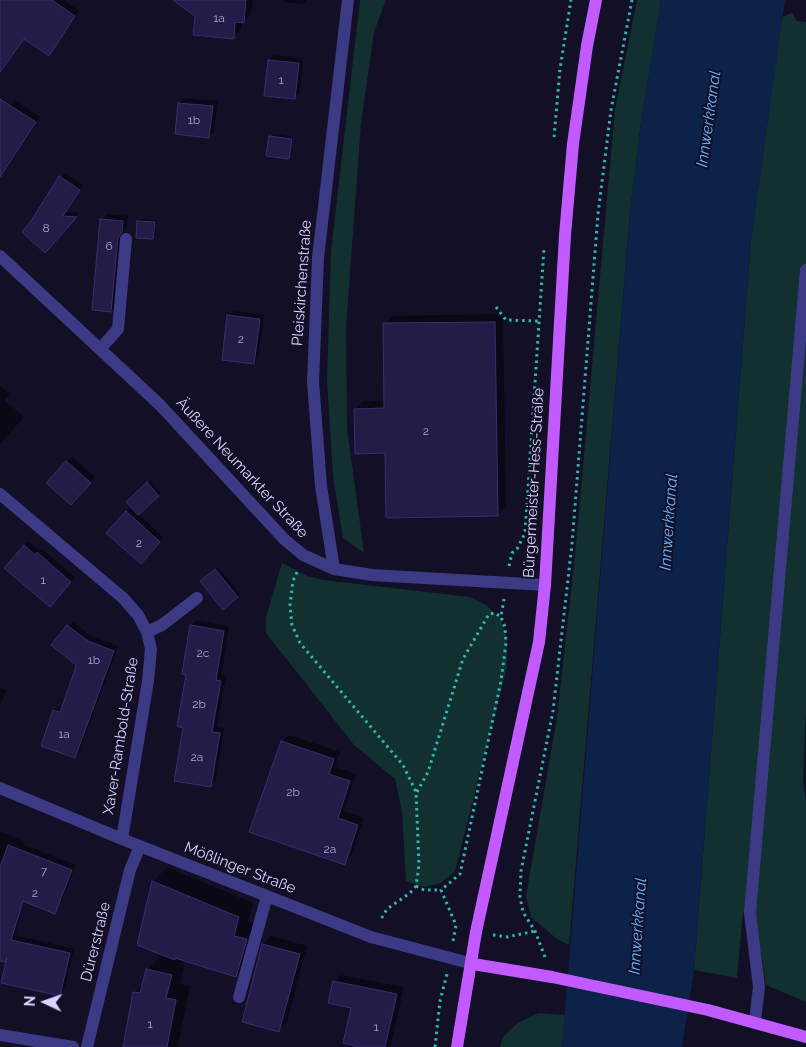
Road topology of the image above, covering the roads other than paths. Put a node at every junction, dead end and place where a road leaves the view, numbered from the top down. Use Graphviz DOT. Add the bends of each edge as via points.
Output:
graph roads {
  1 [pos="348,0"];
  2 [pos="596,0"];
  3 [pos="126,239"];
  4 [pos="0,256"];
  5 [pos="806,270"];
  6 [pos="100,349"];
  7 [pos="0,494"];
  8 [pos="334,569"];
  9 [pos="545,585"];
  10 [pos="197,598"];
  11 [pos="147,632"];
  12 [pos="0,788"];
  13 [pos="122,839"];
  14 [pos="140,846"];
  15 [pos="267,896"];
  16 [pos="473,964"];
  17 [pos="239,997"];
  18 [pos="755,1021"];
  19 [pos="0,1035"];
  20 [pos="806,1037"];
  21 [pos="73,1047"];
  22 [pos="87,1047"];
  23 [pos="457,1047"];
  1 -- 8 [label="street, Pleiskirchenstraße" via="318,258 313,382 320,486"];
  2 -- 9 [label="main road, Bürgermeister-Hess-Straße" via="573,144 565,235"];
  3 -- 6 [label="street" via="118,329"];
  4 -- 6 [label="street, Äußere Neumarkter Straße"];
  5 -- 18 [label="street" via="750,913 759,987"];
  6 -- 8 [label="street, Äußere Neumarkter Straße" via="160,404 284,539 303,556"];
  7 -- 11 [label="street, Xaver-Rambold-Straße" via="123,598"];
  8 -- 9 [label="street, Äußere Neumarkter Straße" via="372,575"];
  9 -- 16 [label="main road, Bürgermeister-Hess-Straße" via="529,696 476,932"];
  10 -- 11 [label="street" via="162,625"];
  11 -- 13 [label="street, Xaver-Rambold-Straße" via="151,649 148,681"];
  12 -- 13 [label="street, Mößlinger Straße"];
  13 -- 14 [label="street, Mößlinger Straße"];
  14 -- 15 [label="street, Mößlinger Straße"];
  14 -- 22 [label="street, Dürerstraße" via="130,870"];
  15 -- 16 [label="street, Mößlinger Straße" via="371,936"];
  15 -- 17 [label="street"];
  16 -- 18 [label="main road" via="552,976"];
  16 -- 23 [label="main road, Bürgermeister-Hess-Straße"];
  18 -- 20 [label="main road"];
  19 -- 21 [label="street"];
}
